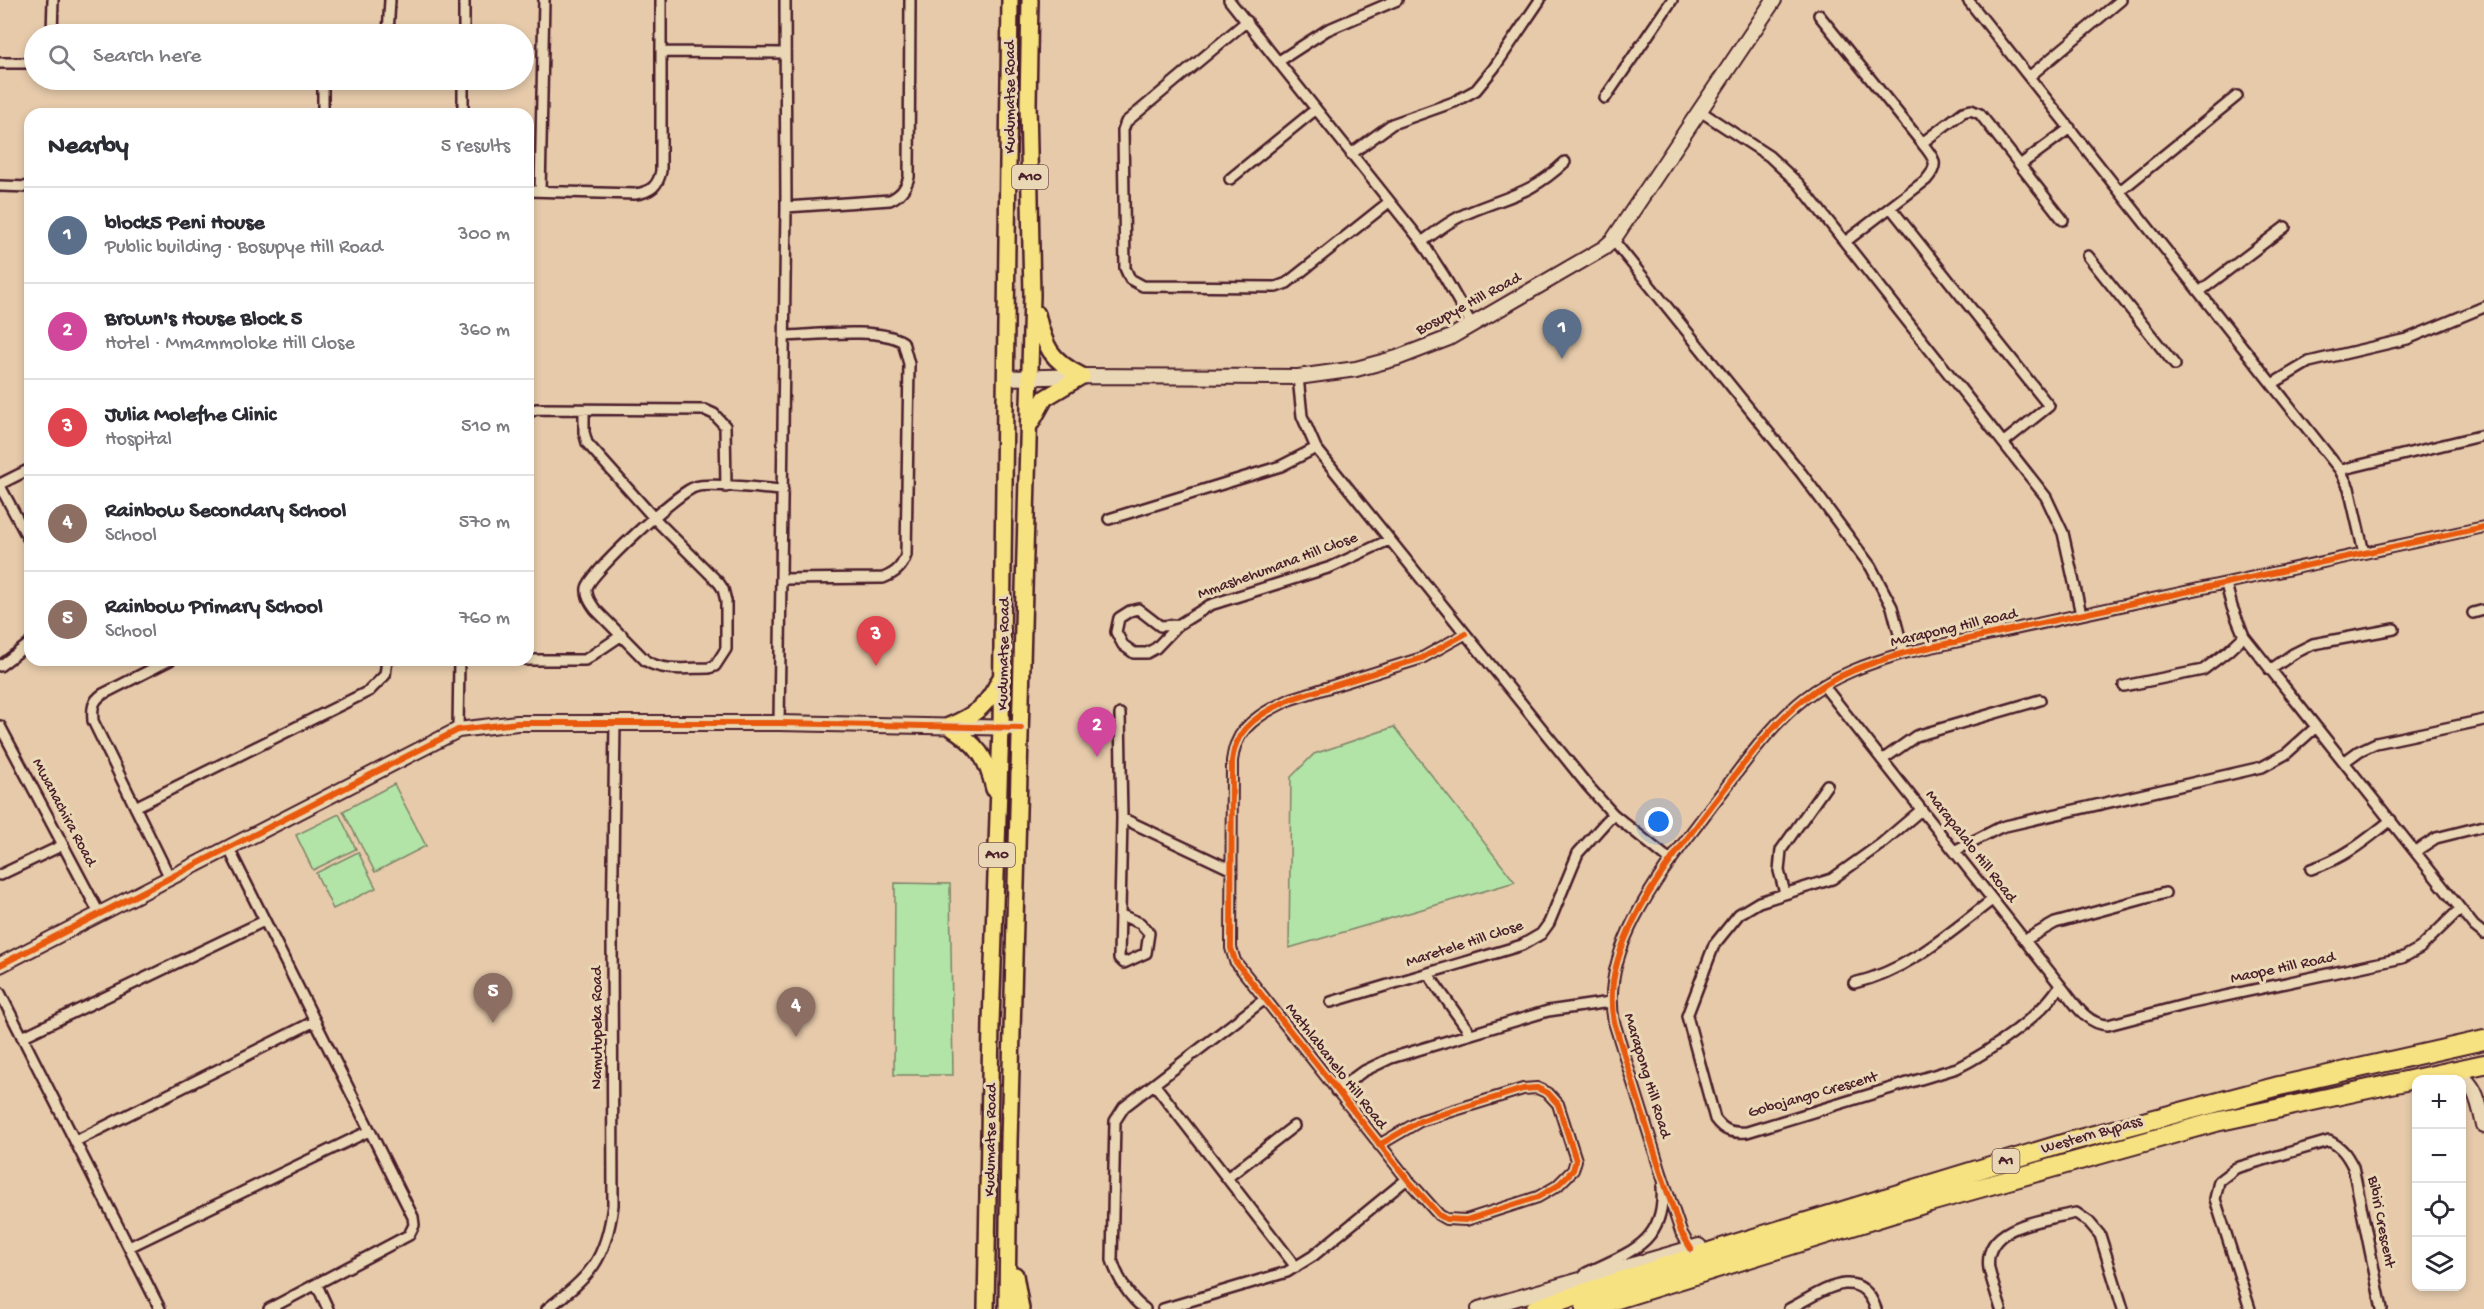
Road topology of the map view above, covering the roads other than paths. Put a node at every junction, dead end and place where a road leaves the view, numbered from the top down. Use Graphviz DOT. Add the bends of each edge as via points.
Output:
graph roads {
  1 [pos="53,0"];
  2 [pos="390,0"];
  3 [pos="464,0"];
  4 [pos="544,0"];
  5 [pos="661,0"];
  6 [pos="785,0"];
  7 [pos="910,0"];
  8 [pos="1010,0"];
  9 [pos="1030,0"];
  10 [pos="1229,0"];
  11 [pos="1397,0"];
  12 [pos="1540,0"];
  13 [pos="1672,0"];
  14 [pos="1968,0"];
  15 [pos="2121,0"];
  16 [pos="1772,1"];
  17 [pos="1819,15"];
  18 [pos="1247,21"];
  19 [pos="52,24"];
  20 [pos="389,24"];
  21 [pos="464,24"];
  22 [pos="661,52"];
  23 [pos="784,53"];
  24 [pos="1279,61"];
  25 [pos="0,63"];
  26 [pos="24,63"];
  27 [pos="2030,76"];
  28 [pos="323,90"];
  29 [pos="463,90"];
  30 [pos="2236,96"];
  31 [pos="1605,98"];
  32 [pos="323,108"];
  33 [pos="463,108"];
  34 [pos="1316,110"];
  35 [pos="1700,111"];
  36 [pos="2070,128"];
  37 [pos="1922,143"];
  38 [pos="1352,154"];
  39 [pos="1565,162"];
  40 [pos="2020,165"];
  41 [pos="1230,179"];
  42 [pos="0,186"];
  43 [pos="24,187"];
  44 [pos="534,191"];
  45 [pos="540,191"];
  46 [pos="2120,191"];
  47 [pos="1389,202"];
  48 [pos="786,207"];
  49 [pos="1891,208"];
  50 [pos="2063,220"];
  51 [pos="2285,227"];
  52 [pos="1613,240"];
  53 [pos="1422,242"];
  54 [pos="1845,242"];
  55 [pos="2088,256"];
  56 [pos="2199,292"];
  57 [pos="1032,295"];
  58 [pos="2484,307"];
  59 [pos="1472,325"];
  60 [pos="784,336"];
  61 [pos="2175,365"];
  62 [pos="1082,376"];
  63 [pos="1298,377"];
  64 [pos="1005,378"];
  65 [pos="1030,378"];
  66 [pos="2272,384"];
  67 [pos="534,410"];
  68 [pos="584,410"];
  69 [pos="1030,425"];
  70 [pos="2484,435"];
  71 [pos="2004,442"];
  72 [pos="1316,448"];
  73 [pos="2340,470"];
  74 [pos="24,472"];
  75 [pos="0,485"];
  76 [pos="726,487"];
  77 [pos="783,489"];
  78 [pos="654,518"];
  79 [pos="1109,519"];
  80 [pos="2484,527"];
  81 [pos="24,531"];
  82 [pos="1389,540"];
  83 [pos="2364,553"];
  84 [pos="782,579"];
  85 [pos="2226,584"];
  86 [pos="2484,610"];
  87 [pos="2473,613"];
  88 [pos="2081,614"];
  89 [pos="1178,625"];
  90 [pos="2394,629"];
  91 [pos="1465,634"];
  92 [pos="622,635"];
  93 [pos="2244,636"];
  94 [pos="24,648"];
  95 [pos="1904,652"];
  96 [pos="534,660"];
  97 [pos="0,666"];
  98 [pos="158,666"];
  99 [pos="386,666"];
  100 [pos="459,666"];
  101 [pos="2270,670"];
  102 [pos="1002,674"];
  103 [pos="1823,685"];
  104 [pos="2124,686"];
  105 [pos="2040,700"];
  106 [pos="1120,714"];
  107 [pos="2484,720"];
  108 [pos="615,723"];
  109 [pos="779,723"];
  110 [pos="0,726"];
  111 [pos="949,726"];
  112 [pos="1001,727"];
  113 [pos="2316,727"];
  114 [pos="1021,728"];
  115 [pos="458,730"];
  116 [pos="1882,760"];
  117 [pos="2344,762"];
  118 [pos="1827,784"];
  119 [pos="135,807"];
  120 [pos="1921,810"];
  121 [pos="999,812"];
  122 [pos="1613,814"];
  123 [pos="1122,819"];
  124 [pos="2391,820"];
  125 [pos="2484,825"];
  126 [pos="63,845"];
  127 [pos="228,848"];
  128 [pos="1954,851"];
  129 [pos="2416,851"];
  130 [pos="1671,861"];
  131 [pos="1230,869"];
  132 [pos="2311,869"];
  133 [pos="0,876"];
  134 [pos="170,878"];
  135 [pos="1785,893"];
  136 [pos="2165,893"];
  137 [pos="1992,900"];
  138 [pos="2460,909"];
  139 [pos="99,913"];
  140 [pos="1121,915"];
  141 [pos="264,921"];
  142 [pos="2484,934"];
  143 [pos="2025,940"];
  144 [pos="0,965"];
  145 [pos="1428,974"];
  146 [pos="1854,983"];
  147 [pos="2060,985"];
  148 [pos="0,993"];
  149 [pos="1265,999"];
  150 [pos="1331,1002"];
  151 [pos="1610,1002"];
  152 [pos="315,1022"];
  153 [pos="2097,1024"];
  154 [pos="1470,1033"];
  155 [pos="22,1037"];
  156 [pos="2484,1040"];
  157 [pos="2484,1064"];
  158 [pos="2447,1070"];
  159 [pos="1155,1085"];
  160 [pos="1335,1091"];
  161 [pos="2484,1101"];
  162 [pos="2483,1121"];
  163 [pos="1294,1126"];
  164 [pos="369,1131"];
  165 [pos="75,1142"];
  166 [pos="1379,1145"];
  167 [pos="1661,1173"];
  168 [pos="1227,1178"];
  169 [pos="1407,1179"];
  170 [pos="1009,1245"];
  171 [pos="1731,1245"];
  172 [pos="129,1247"];
  173 [pos="1691,1249"];
  174 [pos="1296,1267"];
  175 [pos="1564,1284"];
  176 [pos="317,1285"];
  177 [pos="1631,1295"];
  178 [pos="160,1309"];
  179 [pos="269,1309"];
  180 [pos="328,1309"];
  181 [pos="547,1309"];
  182 [pos="986,1309"];
  183 [pos="1007,1309"];
  184 [pos="1022,1309"];
  185 [pos="1145,1309"];
  186 [pos="1163,1309"];
  187 [pos="1479,1309"];
  188 [pos="1535,1309"];
  189 [pos="1585,1309"];
  190 [pos="1609,1309"];
  191 [pos="1789,1309"];
  192 [pos="1876,1309"];
  193 [pos="2001,1309"];
  194 [pos="2123,1309"];
  195 [pos="2250,1309"];
  196 [pos="2382,1309"];
  1 -- 19 [label="street"];
  2 -- 20 [label="street"];
  3 -- 21 [label="street"];
  4 -- 45 [label="street"];
  5 -- 22 [label="street"];
  6 -- 23 [label="street"];
  7 -- 48 [label="street" via="908,184 900,196 890,200"];
  8 -- 64 [label="main road, Kudumatse Road / A10"];
  9 -- 57 [label="main road, Kudumatse Road / A10"];
  10 -- 18 [label="street"];
  11 -- 24 [label="street" via="1327,30"];
  12 -- 38 [label="street" via="1476,90 1392,124"];
  13 -- 31 [label="street"];
  14 -- 27 [label="street"];
  15 -- 27 [label="street"];
  16 -- 35 [label="street, Bosupye Hill Road"];
  17 -- 37 [label="street"];
  18 -- 24 [label="street"];
  18 -- 47 [label="street" via="1126,122 1125,268 1130,279 1143,286 1276,287 1297,278"];
  22 -- 23 [label="street"];
  22 -- 45 [label="street" via="661,171 655,186 635,194"];
  23 -- 48 [label="street"];
  24 -- 34 [label="street"];
  25 -- 26 [label="street"];
  27 -- 36 [label="street"];
  28 -- 32 [label="street"];
  29 -- 33 [label="street"];
  30 -- 46 [label="street"];
  34 -- 38 [label="street"];
  34 -- 41 [label="street"];
  35 -- 52 [label="street, Bosupye Hill Road"];
  35 -- 54 [label="street" via="1785,169"];
  36 -- 40 [label="street"];
  36 -- 46 [label="street"];
  37 -- 40 [label="street" via="1971,110 1980,114"];
  37 -- 49 [label="street" via="1935,170"];
  38 -- 47 [label="street"];
  39 -- 53 [label="street" via="1531,189 1459,217"];
  40 -- 50 [label="street"];
  42 -- 43 [label="street"];
  44 -- 45 [label="street"];
  46 -- 56 [label="street"];
  47 -- 53 [label="street"];
  48 -- 60 [label="street"];
  49 -- 54 [label="street"];
  49 -- 71 [label="street" via="2049,406"];
  51 -- 56 [label="street"];
  52 -- 59 [label="street, Bosupye Hill Road"];
  52 -- 95 [label="street" via="1802,474 1871,567 1892,607"];
  53 -- 59 [label="street"];
  54 -- 71 [label="street"];
  55 -- 61 [label="street"];
  56 -- 66 [label="street"];
  57 -- 62 [label="main road" via="1049,351"];
  57 -- 65 [label="main road, Kudumatse Road / A10"];
  58 -- 66 [label="street" via="2407,339 2309,362"];
  59 -- 63 [label="street, Bosupye Hill Road" via="1397,358 1356,369"];
  60 -- 77 [label="street"];
  60 -- 84 [label="street" via="894,336 903,342 909,364 904,564 883,578"];
  62 -- 63 [label="street, Bosupye Hill Road"];
  62 -- 65 [label="street, Bosupye Hill Road"];
  62 -- 69 [label="main road" via="1045,399"];
  63 -- 72 [label="street" via="1302,417"];
  64 -- 65 [label="street, Bosupye Hill Road"];
  64 -- 102 [label="main road, Kudumatse Road / A10"];
  65 -- 69 [label="main road, Kudumatse Road / A10"];
  66 -- 73 [label="street"];
  67 -- 68 [label="street"];
  68 -- 76 [label="street" via="705,410 714,414 725,426"];
  68 -- 78 [label="street" via="587,443"];
  69 -- 114 [label="main road, Kudumatse Road / A10"];
  70 -- 73 [label="street"];
  71 -- 88 [label="street" via="2056,514"];
  72 -- 79 [label="street" via="1281,466"];
  72 -- 82 [label="street"];
  73 -- 83 [label="street" via="2349,488"];
  74 -- 75 [label="street"];
  75 -- 81 [label="street"];
  76 -- 77 [label="street"];
  76 -- 78 [label="street" via="696,486"];
  77 -- 84 [label="street"];
  78 -- 92 [label="street" via="599,569 587,587 588,599 595,609"];
  78 -- 92 [label="street" via="723,590 726,649 715,666 709,668 662,668 646,661"];
  80 -- 83 [label="street, Marapong Hill Road"];
  82 -- 89 [label="street, Mmashehumana Hill Close" via="1331,567 1210,605"];
  82 -- 91 [label="street"];
  83 -- 85 [label="street, Marapong Hill Road"];
  84 -- 109 [label="street"];
  85 -- 88 [label="street, Marapong Hill Road"];
  85 -- 93 [label="street"];
  86 -- 87 [label="street"];
  88 -- 95 [label="street, Marapong Hill Road"];
  89 -- 89 [label="street, Mmashehumana Hill Close" via="1147,653 1134,653 1123,645 1116,632 1119,618 1138,609 1160,626"];
  90 -- 101 [label="street" via="2313,644"];
  91 -- 122 [label="street"];
  91 -- 131 [label="street, Mathlabanelo Hill Road" via="1422,658 1291,699 1251,724 1237,740 1232,761"];
  92 -- 96 [label="street" via="585,660"];
  93 -- 101 [label="street"];
  93 -- 104 [label="street" via="2203,670"];
  94 -- 97 [label="street"];
  95 -- 103 [label="street, Marapong Hill Road"];
  98 -- 119 [label="street" via="103,693 93,704 93,721"];
  99 -- 119 [label="street" via="385,675 369,691"];
  100 -- 115 [label="street"];
  101 -- 113 [label="street"];
  102 -- 111 [label="main road" via="990,700 981,709"];
  102 -- 112 [label="main road, Kudumatse Road / A10"];
  103 -- 116 [label="street, Marapalalo Hill Road"];
  103 -- 130 [label="street, Marapong Hill Road" via="1762,739"];
  105 -- 116 [label="street" via="1916,736"];
  106 -- 123 [label="street"];
  107 -- 117 [label="street" via="2376,743"];
  108 -- 109 [label="street"];
  108 -- 115 [label="street" via="518,723"];
  108 -- 181 [label="street, Namutupeka Road" via="613,1205 606,1244 589,1275"];
  109 -- 111 [label="street"];
  110 -- 126 [label="street, Mwanachira Road"];
  111 -- 112 [label="street"];
  111 -- 121 [label="main road" via="982,753"];
  112 -- 114 [label="street"];
  112 -- 121 [label="main road, Kudumatse Road / A10"];
  113 -- 117 [label="street"];
  113 -- 128 [label="street" via="2286,753 2262,767 2001,827"];
  114 -- 170 [label="main road, Kudumatse Road / A10"];
  115 -- 127 [label="street"];
  116 -- 120 [label="street, Marapalalo Hill Road"];
  117 -- 124 [label="street"];
  118 -- 135 [label="street" via="1781,850 1779,871"];
  119 -- 134 [label="street"];
  120 -- 128 [label="street, Marapalalo Hill Road"];
  120 -- 135 [label="street" via="1832,879"];
  121 -- 182 [label="main road, Kudumatse Road / A10"];
  122 -- 130 [label="street"];
  122 -- 145 [label="street, Maretele Hill Close" via="1578,853 1542,934 1522,945"];
  123 -- 131 [label="street"];
  123 -- 140 [label="street"];
  124 -- 129 [label="street"];
  124 -- 132 [label="street" via="2352,851"];
  125 -- 129 [label="street" via="2436,838"];
  126 -- 133 [label="street"];
  126 -- 139 [label="street, Mwanachira Road"];
  127 -- 134 [label="street"];
  127 -- 141 [label="street"];
  128 -- 137 [label="street, Marapalalo Hill Road"];
  129 -- 138 [label="street"];
  130 -- 151 [label="street, Marapong Hill Road" via="1633,923 1617,965"];
  131 -- 149 [label="street, Mathlabanelo Hill Road" via="1231,948 1242,971"];
  134 -- 139 [label="street"];
  135 -- 147 [label="street, Gobojango Crescent" via="1759,902 1727,927 1714,945 1687,1016 1715,1119 1723,1130 1747,1132 1957,1068 1982,1055 2042,1008"];
  136 -- 143 [label="street" via="2055,923"];
  137 -- 143 [label="street, Marapalalo Hill Road"];
  137 -- 146 [label="street" via="1905,965"];
  138 -- 142 [label="street"];
  138 -- 153 [label="street, Maope Hill Road" via="2420,948 2402,958 2108,1025"];
  139 -- 144 [label="street"];
  140 -- 140 [label="street" via="1119,958 1124,963 1146,953 1149,933 1140,923"];
  141 -- 152 [label="street"];
  141 -- 155 [label="street"];
  143 -- 147 [label="street, Marapalalo Hill Road"];
  145 -- 150 [label="street, Maretele Hill Close"];
  145 -- 154 [label="street"];
  147 -- 153 [label="street, Marapalalo Hill Road" via="2088,1019"];
  148 -- 155 [label="street"];
  149 -- 159 [label="street"];
  149 -- 160 [label="street, Mathlabanelo Hill Road"];
  151 -- 154 [label="street" via="1548,1011"];
  151 -- 167 [label="street, Marapong Hill Road"];
  152 -- 164 [label="street"];
  152 -- 165 [label="street"];
  154 -- 160 [label="street" via="1376,1064"];
  155 -- 165 [label="street"];
  156 -- 171 [label="highway, Western Bypass / A1" via="2199,1107"];
  157 -- 158 [label="highway, Western Bypass / A1"];
  158 -- 162 [label="street" via="2470,1083"];
  158 -- 177 [label="highway, Western Bypass / A1" via="2205,1125 1930,1202"];
  159 -- 168 [label="street"];
  159 -- 185 [label="street" via="1124,1107 1115,1121 1112,1260 1116,1274"];
  160 -- 166 [label="street, Mathlabanelo Hill Road"];
  161 -- 162 [label="street"];
  163 -- 168 [label="street"];
  164 -- 172 [label="street"];
  164 -- 176 [label="street" via="413,1217 412,1230 410,1235"];
  165 -- 172 [label="street"];
  166 -- 169 [label="street, Mathlabanelo Hill Road"];
  166 -- 169 [label="street, Mathlabanelo Hill Road" via="1420,1121 1537,1088 1558,1104 1576,1160 1568,1177 1538,1197 1466,1220 1439,1215"];
  167 -- 173 [label="street, Marapong Hill Road" via="1681,1232"];
  167 -- 175 [label="street" via="1663,1199 1650,1237 1630,1252"];
  168 -- 174 [label="street"];
  169 -- 174 [label="street"];
  170 -- 183 [label="main road, Kudumatse Road / A10"];
  170 -- 184 [label="main road"];
  171 -- 173 [label="street" via="1718,1240"];
  171 -- 188 [label="highway, Western Bypass / A1"];
  172 -- 178 [label="street"];
  173 -- 175 [label="street"];
  174 -- 186 [label="street"];
  175 -- 187 [label="street"];
  176 -- 179 [label="street"];
  176 -- 180 [label="street"];
  177 -- 189 [label="highway, Western Bypass / A1"];
  177 -- 190 [label="street"];
  191 -- 192 [label="street" via="1831,1287 1850,1282 1863,1288"];
  193 -- 194 [label="street" via="1989,1267 1998,1238 2012,1228 2076,1213 2100,1235"];
  195 -- 196 [label="street, Bibiri Crescent" via="2215,1199 2219,1181 2236,1168 2330,1141 2346,1153 2353,1167"];
}
